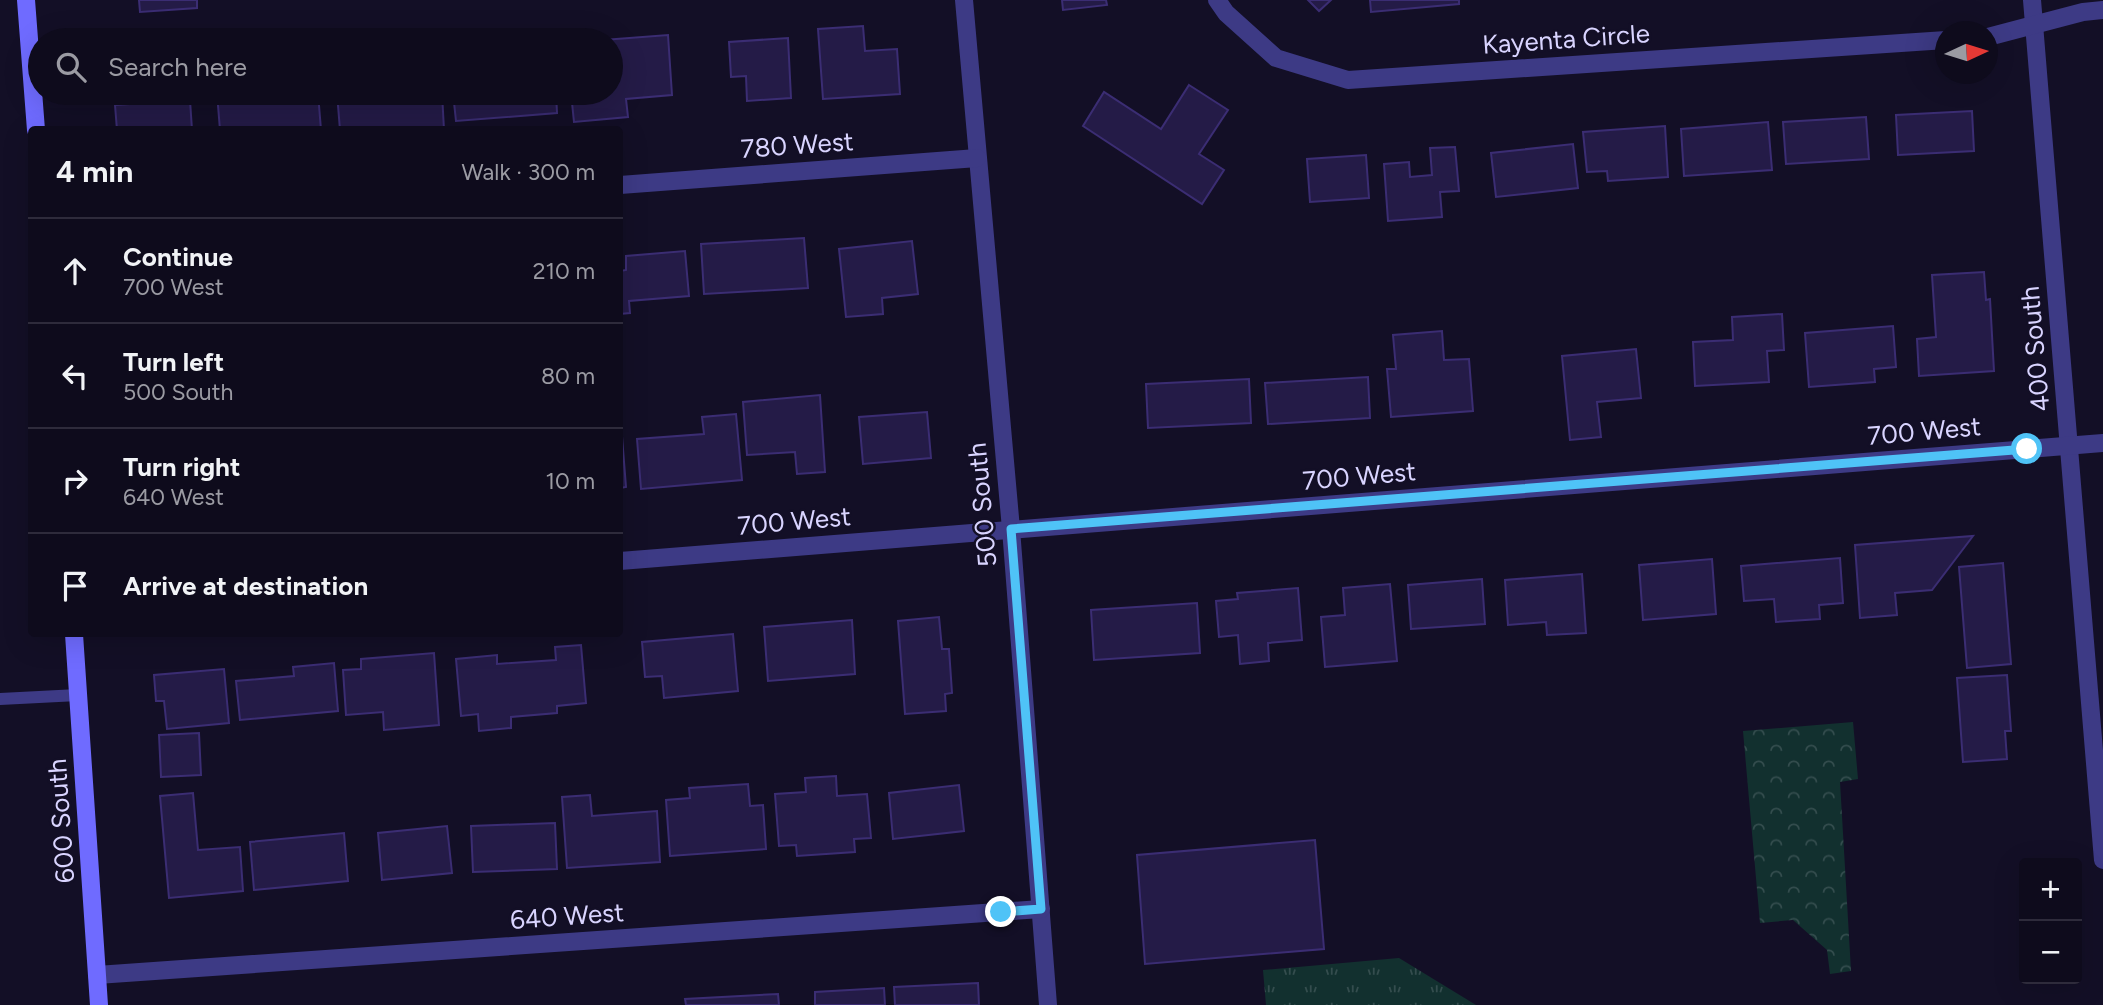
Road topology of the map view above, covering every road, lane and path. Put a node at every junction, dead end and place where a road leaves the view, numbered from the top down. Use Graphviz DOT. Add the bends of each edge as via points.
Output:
graph roads {
  1 [pos="26,0"];
  2 [pos="964,0"];
  3 [pos="1217,0"];
  4 [pos="2032,0"];
  5 [pos="2103,10"];
  6 [pos="2035,27"];
  7 [pos="28,28"];
  8 [pos="1998,35"];
  9 [pos="1935,41"];
  10 [pos="34,105"];
  11 [pos="36,126"];
  12 [pos="978,158"];
  13 [pos="623,184"];
  14 [pos="2103,443"];
  15 [pos="2070,446"];
  16 [pos="1011,529"];
  17 [pos="623,561"];
  18 [pos="74,637"];
  19 [pos="78,695"];
  20 [pos="0,699"];
  21 [pos="2103,860"];
  22 [pos="1041,909"];
  23 [pos="97,975"];
  24 [pos="99,1005"];
  25 [pos="1048,1005"];
  1 -- 7 [label="main road"];
  2 -- 12 [label="street, 500 South"];
  3 -- 9 [label="street, Kayenta Circle" via="1276,58 1348,80"];
  4 -- 6 [label="street, 400 South"];
  5 -- 6 [label="street"];
  6 -- 8 [label="street"];
  6 -- 15 [label="street, 400 South"];
  10 -- 11 [label="main road"];
  12 -- 13 [label="street, 780 West"];
  12 -- 16 [label="street, 500 South"];
  14 -- 15 [label="street, 700 West"];
  15 -- 16 [label="street, 700 West"];
  15 -- 21 [label="street, 400 South"];
  16 -- 17 [label="street, 700 West"];
  16 -- 22 [label="street, 500 South"];
  18 -- 19 [label="main road, 600 South"];
  19 -- 20 [label="lane"];
  19 -- 23 [label="main road, 600 South"];
  22 -- 23 [label="street, 640 West"];
  22 -- 25 [label="street, 500 South"];
  23 -- 24 [label="main road, 600 South"];
}
